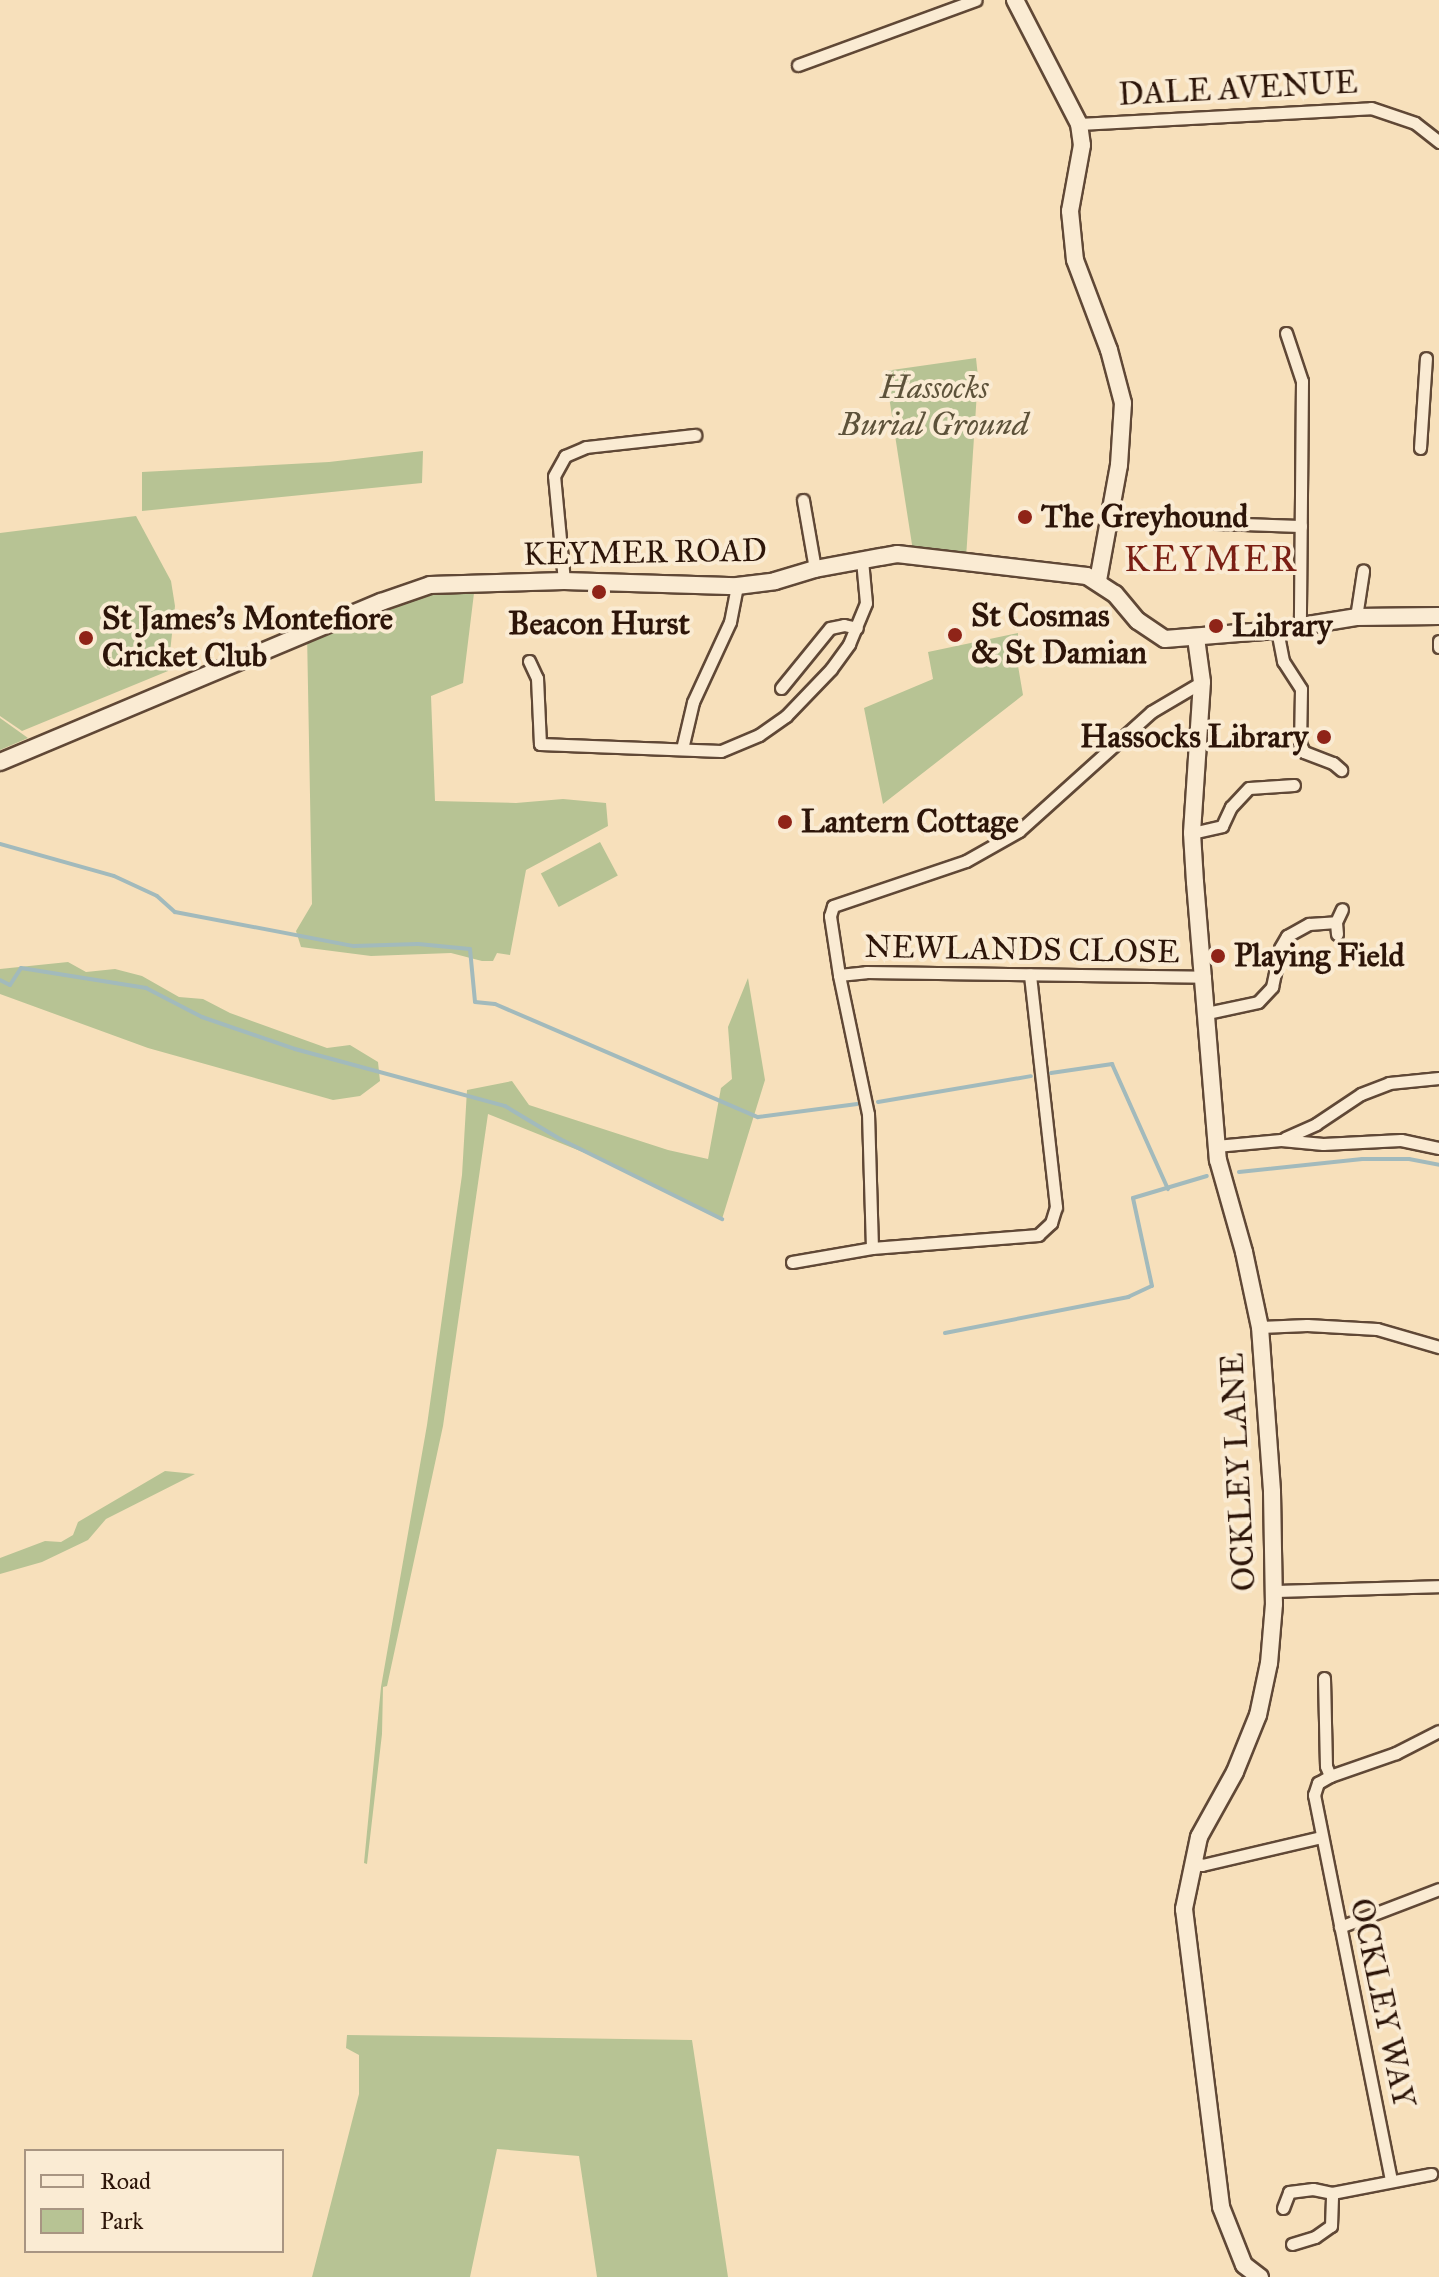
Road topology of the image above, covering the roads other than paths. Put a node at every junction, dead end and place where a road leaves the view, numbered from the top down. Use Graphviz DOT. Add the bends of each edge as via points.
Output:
graph roads {
  1 [pos="976,0"];
  2 [pos="1015,0"];
  3 [pos="798,65"];
  4 [pos="1079,124"];
  5 [pos="1439,142"];
  6 [pos="1286,333"];
  7 [pos="1426,358"];
  8 [pos="1424,405"];
  9 [pos="1439,405"];
  10 [pos="695,435"];
  11 [pos="1420,448"];
  12 [pos="803,500"];
  13 [pos="1214,523"];
  14 [pos="1301,526"];
  15 [pos="862,560"];
  16 [pos="815,569"];
  17 [pos="1363,571"];
  18 [pos="564,581"];
  19 [pos="1098,581"];
  20 [pos="737,586"];
  21 [pos="1439,616"];
  22 [pos="1356,617"];
  23 [pos="1300,627"];
  24 [pos="857,628"];
  25 [pos="1277,630"];
  26 [pos="1196,638"];
  27 [pos="1439,641"];
  28 [pos="1439,647"];
  29 [pos="529,661"];
  30 [pos="1202,682"];
  31 [pos="781,688"];
  32 [pos="682,749"];
  33 [pos="0,762"];
  34 [pos="1341,770"];
  35 [pos="1294,785"];
  36 [pos="1192,833"];
  37 [pos="1342,909"];
  38 [pos="1030,974"];
  39 [pos="839,975"];
  40 [pos="1205,977"];
  41 [pos="1207,1013"];
  42 [pos="1439,1078"];
  43 [pos="1281,1140"];
  44 [pos="1216,1146"];
  45 [pos="1439,1148"];
  46 [pos="872,1248"];
  47 [pos="792,1262"];
  48 [pos="1260,1327"];
  49 [pos="1439,1347"];
  50 [pos="1439,1586"];
  51 [pos="1273,1591"];
  52 [pos="1324,1678"];
  53 [pos="1439,1731"];
  54 [pos="1330,1776"];
  55 [pos="1321,1837"];
  56 [pos="1192,1860"];
  57 [pos="1439,1889"];
  58 [pos="1340,1927"];
  59 [pos="1431,2174"];
  60 [pos="1391,2180"];
  61 [pos="1332,2193"];
  62 [pos="1283,2208"];
  63 [pos="1292,2244"];
  64 [pos="1260,2277"];
  1 -- 3 [label="street"];
  2 -- 4 [label="street"];
  4 -- 5 [label="street, DALE AVENUE" via="1371,108 1415,123"];
  4 -- 19 [label="street" via="1082,145 1070,211 1075,260 1123,403 1119,465"];
  6 -- 14 [label="street" via="1302,381"];
  7 -- 8 [label="street"];
  8 -- 9 [label="street"];
  8 -- 11 [label="street"];
  10 -- 18 [label="street" via="586,447 565,456 554,476"];
  12 -- 16 [label="street"];
  13 -- 14 [label="street"];
  14 -- 23 [label="street"];
  15 -- 16 [label="street, KEYMER ROAD"];
  15 -- 19 [label="street, KEYMER ROAD" via="922,556"];
  15 -- 24 [label="street" via="866,603"];
  16 -- 20 [label="street, KEYMER ROAD"];
  17 -- 22 [label="street"];
  18 -- 20 [label="street, KEYMER ROAD"];
  18 -- 33 [label="street, KEYMER ROAD" via="414,589"];
  19 -- 26 [label="street" via="1138,621 1165,639"];
  20 -- 32 [label="street" via="728,629 693,702"];
  21 -- 22 [label="street"];
  22 -- 23 [label="street"];
  23 -- 25 [label="street"];
  24 -- 31 [label="street" via="830,628"];
  24 -- 32 [label="street" via="804,700 768,729 721,751"];
  25 -- 26 [label="street"];
  25 -- 34 [label="street" via="1283,661 1301,689 1300,744 1304,752"];
  26 -- 30 [label="street, OCKLEY LANE"];
  27 -- 28 [label="street"];
  29 -- 32 [label="street" via="537,678 540,744"];
  30 -- 36 [label="street, OCKLEY LANE"];
  30 -- 39 [label="street" via="1151,712 1019,831 966,861 833,906"];
  35 -- 36 [label="street" via="1249,788 1222,826"];
  36 -- 40 [label="street, OCKLEY LANE"];
  37 -- 41 [label="street" via="1337,928 1309,924 1287,936 1272,987 1258,1002"];
  38 -- 39 [label="street, NEWLANDS CLOSE"];
  38 -- 40 [label="street, NEWLANDS CLOSE"];
  38 -- 46 [label="street" via="1056,1207 1051,1223 1038,1235"];
  39 -- 46 [label="street" via="868,1114"];
  40 -- 41 [label="street, OCKLEY LANE"];
  41 -- 44 [label="street, OCKLEY LANE"];
  42 -- 43 [label="street" via="1389,1083"];
  43 -- 44 [label="street"];
  43 -- 45 [label="street" via="1401,1140"];
  44 -- 48 [label="street, OCKLEY LANE"];
  46 -- 47 [label="street"];
  48 -- 49 [label="street" via="1377,1329"];
  48 -- 51 [label="street, OCKLEY LANE"];
  50 -- 51 [label="street"];
  51 -- 56 [label="street, OCKLEY LANE" via="1269,1663 1258,1715"];
  52 -- 54 [label="street, OCKLEY WAY"];
  53 -- 54 [label="street"];
  54 -- 55 [label="street, OCKLEY WAY" via="1318,1783 1314,1795"];
  55 -- 56 [label="street" via="1202,1865"];
  55 -- 58 [label="street, OCKLEY WAY"];
  56 -- 64 [label="street, OCKLEY LANE" via="1184,1909 1221,2207 1244,2265"];
  57 -- 58 [label="street"];
  58 -- 60 [label="street, OCKLEY WAY"];
  59 -- 60 [label="street"];
  60 -- 61 [label="street"];
  61 -- 62 [label="street" via="1289,2192"];
  61 -- 63 [label="street" via="1331,2226"];
}
